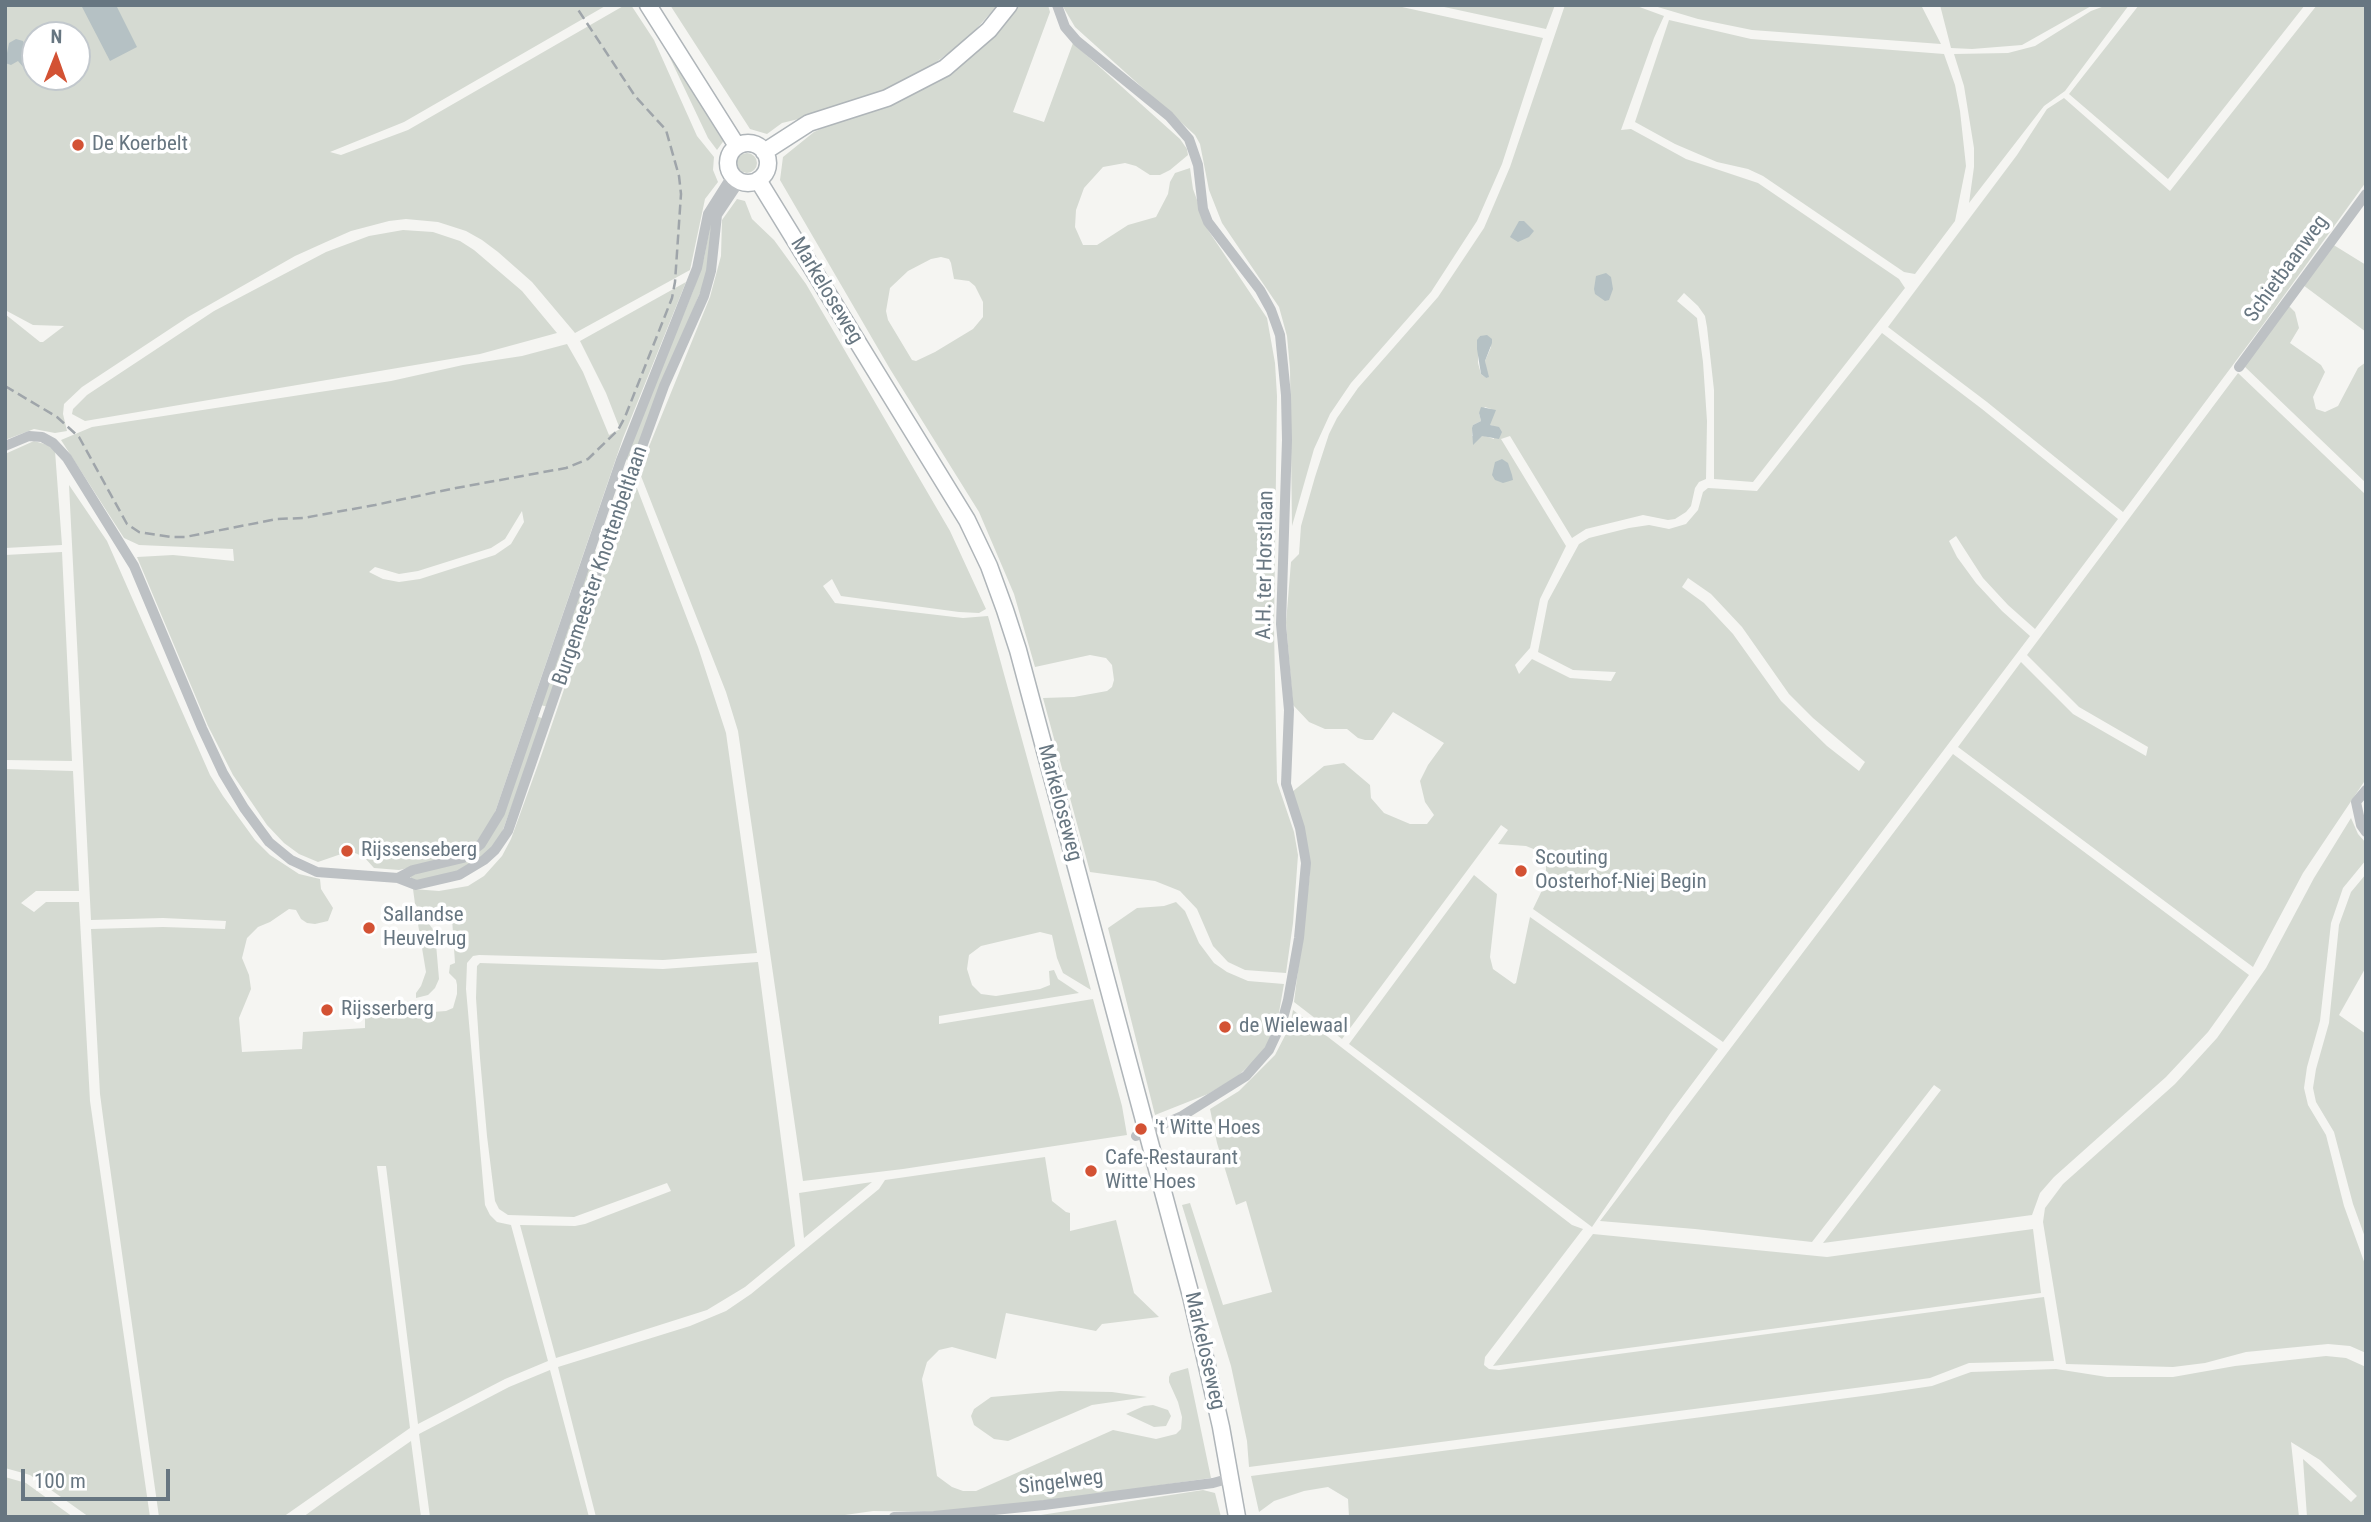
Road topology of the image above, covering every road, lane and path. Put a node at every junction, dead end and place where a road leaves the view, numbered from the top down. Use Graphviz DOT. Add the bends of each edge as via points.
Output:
graph roads {
  1 [pos="648,5"];
  2 [pos="1009,5"];
  3 [pos="1057,5"];
  4 [pos="737,146"];
  5 [pos="764,152"];
  6 [pos="736,179"];
  7 [pos="758,180"];
  8 [pos="2366,194"];
  9 [pos="2239,367"];
  10 [pos="5,446"];
  11 [pos="536,711"];
  12 [pos="549,715"];
  13 [pos="2366,790"];
  14 [pos="2366,832"];
  15 [pos="398,878"];
  16 [pos="1141,1134"];
  17 [pos="1231,1478"];
  18 [pos="894,1517"];
  19 [pos="1237,1517"];
  1 -- 4 [label="main road"];
  2 -- 5 [label="main road" via="989,30 945,68 887,98 809,123"];
  3 -- 16 [label="street, A.H. ter Horstlaan" via="1065,27 1077,41 1169,116 1189,139 1208,222 1271,310 1280,335 1286,396 1281,624 1289,710 1286,784 1306,863 1290,987 1276,1036 1246,1076 1182,1116"];
  4 -- 5 [label="main road" via="755,145"];
  4 -- 6 [label="main road" via="728,162"];
  5 -- 7 [label="main road" via="767,167"];
  6 -- 7 [label="main road"];
  6 -- 11 [label="street, Burgemeester Knottenbeltlaan" via="708,214 698,268 621,460"];
  6 -- 12 [label="street, Burgemeester Knottenbeltlaan" via="717,215 704,296 664,386"];
  7 -- 16 [label="main road, Markeloseweg" via="934,464 989,566 1018,650"];
  8 -- 9 [label="street, Schietbaanweg"];
  10 -- 15 [label="street, Burgemeester Knottenbeltlaan" via="29,436 41,437 67,458 134,566 223,773 269,842 291,860 317,872"];
  11 -- 12 [label="street"];
  11 -- 15 [label="street, Burgemeester Knottenbeltlaan" via="500,813 481,844 463,858"];
  12 -- 15 [label="street, Burgemeester Knottenbeltlaan" via="508,831 495,850 473,868 443,881 416,886"];
  13 -- 14 [label="street" via="2356,802"];
  16 -- 17 [label="main road, Markeloseweg" via="1204,1347"];
  17 -- 18 [label="street, Singelweg" via="1044,1505"];
  17 -- 19 [label="main road, Markeloseweg"];
}
